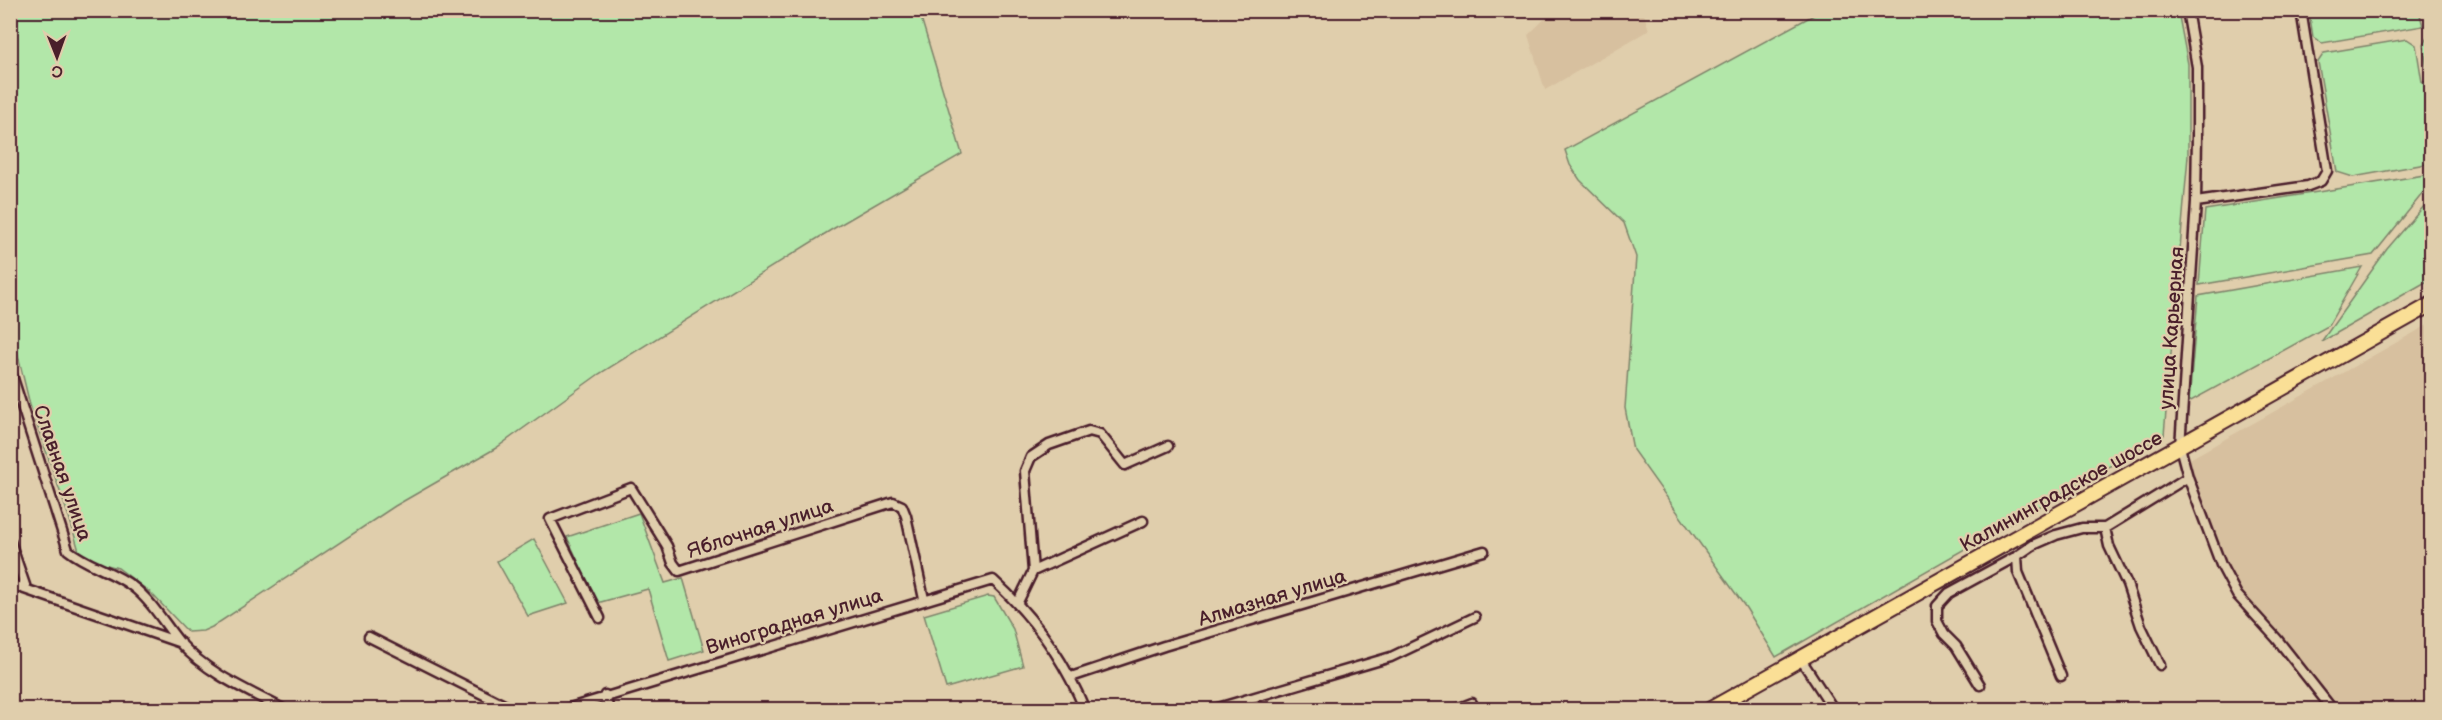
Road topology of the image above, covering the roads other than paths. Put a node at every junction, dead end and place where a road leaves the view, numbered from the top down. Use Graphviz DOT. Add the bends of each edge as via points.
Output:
graph roads {
  1 [pos="2187,10"];
  2 [pos="2301,10"];
  3 [pos="2196,202"];
  4 [pos="2432,304"];
  5 [pos="10,369"];
  6 [pos="1168,446"];
  7 [pos="2180,447"];
  8 [pos="2188,477"];
  9 [pos="1143,521"];
  10 [pos="2105,528"];
  11 [pos="10,541"];
  12 [pos="1484,551"];
  13 [pos="2017,556"];
  14 [pos="1033,571"];
  15 [pos="10,584"];
  16 [pos="26,588"];
  17 [pos="924,599"];
  18 [pos="1018,602"];
  19 [pos="1475,617"];
  20 [pos="600,618"];
  21 [pos="369,637"];
  22 [pos="181,644"];
  23 [pos="1800,658"];
  24 [pos="2160,665"];
  25 [pos="2061,676"];
  26 [pos="1071,677"];
  27 [pos="1980,685"];
  28 [pos="605,695"];
  29 [pos="1473,704"];
  30 [pos="285,710"];
  31 [pos="514,710"];
  32 [pos="563,710"];
  33 [pos="609,710"];
  34 [pos="1085,710"];
  35 [pos="1211,710"];
  36 [pos="1454,710"];
  37 [pos="1709,710"];
  38 [pos="1834,710"];
  39 [pos="2333,710"];
  1 -- 3 [label="street, улица Карьерная" via="2197,67"];
  2 -- 3 [label="street" via="2327,171 2321,181 2308,186"];
  3 -- 7 [label="street, улица Карьерная"];
  4 -- 7 [label="main road, Калининградское шоссе"];
  5 -- 22 [label="street, Славная улица" via="69,550 134,587"];
  6 -- 14 [label="street" via="1125,465 1100,435 1089,431 1049,445 1031,457 1025,471"];
  7 -- 8 [label="street, улица Карьерная"];
  7 -- 23 [label="main road, Калининградское шоссе"];
  8 -- 10 [label="street"];
  8 -- 39 [label="street, улица Карьерная" via="2220,565 2238,595"];
  9 -- 14 [label="street"];
  10 -- 13 [label="street" via="2082,528 2055,535"];
  10 -- 24 [label="street" via="2141,626"];
  11 -- 16 [label="street"];
  12 -- 26 [label="street, Алмазная улица"];
  13 -- 25 [label="street" via="2018,572"];
  13 -- 27 [label="street" via="1949,593 1937,606 1937,621 1944,634"];
  14 -- 18 [label="street"];
  15 -- 16 [label="street"];
  16 -- 22 [label="street"];
  17 -- 18 [label="street, Виноградная улица" via="993,580"];
  17 -- 20 [label="street, Яблочная улица" via="906,516 902,506 892,502 679,571 631,488 550,519"];
  17 -- 28 [label="street, Виноградная улица"];
  18 -- 26 [label="street"];
  19 -- 35 [label="street" via="1390,657"];
  21 -- 31 [label="street"];
  22 -- 30 [label="street" via="232,683"];
  23 -- 37 [label="main road, Калининградское шоссе"];
  23 -- 38 [label="street"];
  26 -- 34 [label="street"];
  28 -- 32 [label="street, Виноградная улица"];
  28 -- 33 [label="street"];
  29 -- 36 [label="street"];
}
